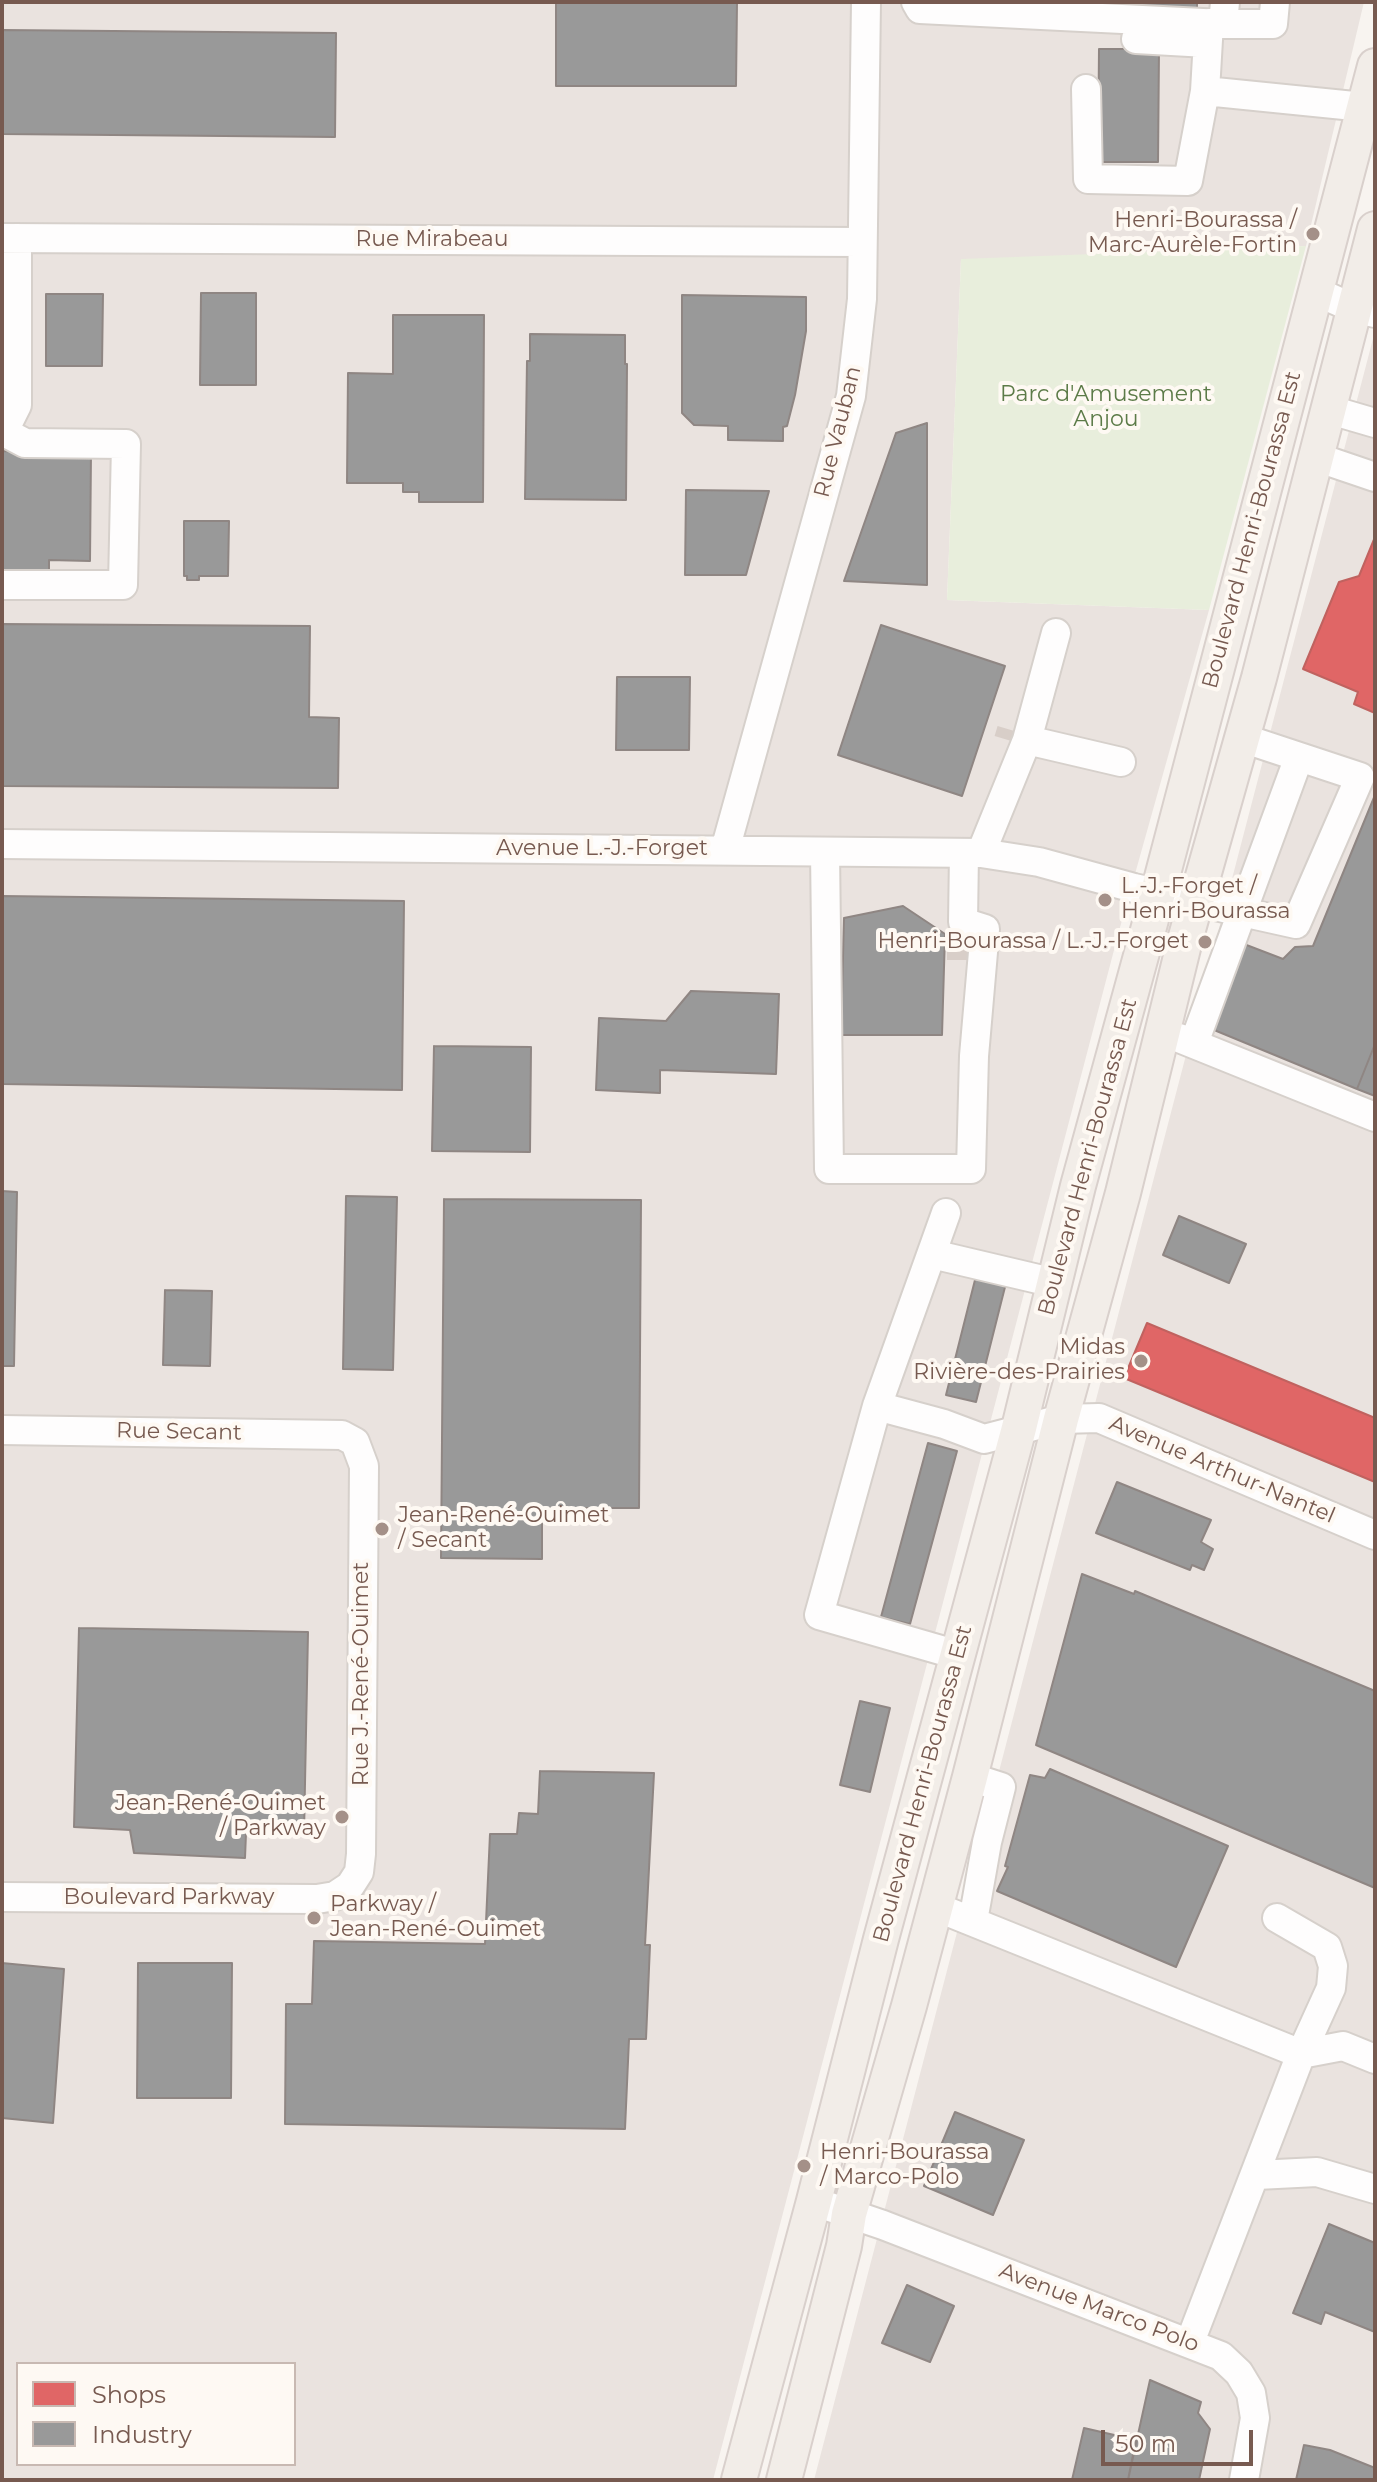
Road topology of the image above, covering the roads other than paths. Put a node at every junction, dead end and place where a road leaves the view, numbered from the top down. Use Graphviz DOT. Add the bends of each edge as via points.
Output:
graph roads {
  1 [pos="866,2"];
  2 [pos="916,2"];
  3 [pos="1275,2"];
  4 [pos="1048,9"];
  5 [pos="1216,23"];
  6 [pos="1112,38"];
  7 [pos="1375,66"];
  8 [pos="1086,89"];
  9 [pos="1205,91"];
  10 [pos="1364,107"];
  11 [pos="1375,229"];
  12 [pos="10,238"];
  13 [pos="861,242"];
  14 [pos="1315,291"];
  15 [pos="1364,311"];
  16 [pos="1327,409"];
  17 [pos="1375,423"];
  18 [pos="3,431"];
  19 [pos="1316,457"];
  20 [pos="1375,477"];
  21 [pos="2,585"];
  22 [pos="1056,633"];
  23 [pos="1242,738"];
  24 [pos="1019,739"];
  25 [pos="1299,757"];
  26 [pos="1121,762"];
  27 [pos="1367,780"];
  28 [pos="2,844"];
  29 [pos="725,850"];
  30 [pos="825,852"];
  31 [pos="973,853"];
  32 [pos="1158,893"];
  33 [pos="1197,902"];
  34 [pos="1241,912"];
  35 [pos="962,942"];
  36 [pos="980,986"];
  37 [pos="1178,1037"];
  38 [pos="1375,1117"];
  39 [pos="946,1213"];
  40 [pos="932,1254"];
  41 [pos="1055,1283"];
  42 [pos="877,1406"];
  43 [pos="1061,1419"];
  44 [pos="1019,1428"];
  45 [pos="2,1430"];
  46 [pos="355,1442"];
  47 [pos="1375,1535"];
  48 [pos="958,1655"];
  49 [pos="970,1777"];
  50 [pos="335,1896"];
  51 [pos="2,1897"];
  52 [pos="936,1907"];
  53 [pos="1277,1918"];
  54 [pos="973,1921"];
  55 [pos="1301,2054"];
  56 [pos="1375,2059"];
  57 [pos="1257,2175"];
  58 [pos="1375,2189"];
  59 [pos="814,2201"];
  60 [pos="849,2214"];
  61 [pos="1190,2342"];
  62 [pos="739,2480"];
  63 [pos="784,2480"];
  64 [pos="1244,2480"];
  1 -- 13 [label="street, Rue Vauban"];
  2 -- 4 [label="street" via="920,9"];
  3 -- 5 [label="street" via="1273,24"];
  4 -- 5 [label="street"];
  5 -- 6 [label="street"];
  5 -- 9 [label="street"];
  7 -- 10 [label="main road, Boulevard Henri-Bourassa Est"];
  8 -- 9 [label="street" via="1088,179 1188,181"];
  9 -- 10 [label="street"];
  10 -- 14 [label="main road, Boulevard Henri-Bourassa Est"];
  11 -- 15 [label="main road, Boulevard Henri-Bourassa Est"];
  12 -- 13 [label="street, Rue Mirabeau"];
  12 -- 18 [label="street" via="17,405"];
  13 -- 29 [label="street, Rue Vauban" via="862,299 851,396"];
  14 -- 15 [label="street"];
  14 -- 32 [label="main road, Boulevard Henri-Bourassa Est"];
  15 -- 16 [label="main road, Boulevard Henri-Bourassa Est"];
  16 -- 17 [label="street"];
  16 -- 19 [label="main road, Boulevard Henri-Bourassa Est"];
  18 -- 21 [label="street" via="25,443 126,444 123,585"];
  19 -- 20 [label="street"];
  19 -- 23 [label="main road, Boulevard Henri-Bourassa Est"];
  22 -- 24 [label="street"];
  23 -- 25 [label="street"];
  23 -- 33 [label="main road, Boulevard Henri-Bourassa Est"];
  24 -- 26 [label="street"];
  24 -- 31 [label="street"];
  25 -- 27 [label="street"];
  25 -- 34 [label="street"];
  27 -- 34 [label="street, Avenue L.-J.-Forget" via="1296,924"];
  28 -- 29 [label="street, Avenue L.-J.-Forget"];
  29 -- 30 [label="street, Avenue L.-J.-Forget"];
  30 -- 31 [label="street, Avenue L.-J.-Forget"];
  30 -- 36 [label="street" via="829,1169 971,1169"];
  31 -- 32 [label="street, Avenue L.-J.-Forget" via="1039,862"];
  31 -- 35 [label="street"];
  32 -- 33 [label="street, Avenue L.-J.-Forget"];
  32 -- 41 [label="main road, Boulevard Henri-Bourassa Est"];
  33 -- 34 [label="street, Avenue L.-J.-Forget"];
  33 -- 37 [label="main road, Boulevard Henri-Bourassa Est"];
  34 -- 37 [label="street"];
  35 -- 36 [label="street" via="963,971"];
  35 -- 36 [label="street" via="985,929"];
  37 -- 38 [label="street"];
  37 -- 43 [label="main road, Boulevard Henri-Bourassa Est" via="1123,1193"];
  39 -- 40 [label="street"];
  40 -- 41 [label="street"];
  40 -- 42 [label="street"];
  41 -- 44 [label="main road, Boulevard Henri-Bourassa Est"];
  42 -- 44 [label="street, Avenue Arthur-Nantel" via="984,1439"];
  42 -- 48 [label="street" via="819,1615"];
  43 -- 44 [label="street, Avenue Arthur-Nantel"];
  43 -- 47 [label="street, Avenue Arthur-Nantel" via="1099,1418"];
  43 -- 49 [label="main road, Boulevard Henri-Bourassa Est"];
  44 -- 48 [label="main road, Boulevard Henri-Bourassa Est"];
  45 -- 46 [label="street, Rue Secant" via="326,1434"];
  46 -- 50 [label="street, Rue J.-René-Ouimet" via="364,1466 361,1854 359,1872"];
  48 -- 59 [label="main road, Boulevard Henri-Bourassa Est"];
  49 -- 52 [label="main road, Boulevard Henri-Bourassa Est"];
  49 -- 54 [label="street" via="1001,1787"];
  50 -- 51 [label="street, Boulevard Parkway"];
  52 -- 54 [label="street"];
  52 -- 60 [label="main road, Boulevard Henri-Bourassa Est"];
  53 -- 55 [label="street" via="1327,1947 1333,1966 1331,1988"];
  54 -- 55 [label="street"];
  55 -- 56 [label="street" via="1343,2046"];
  55 -- 57 [label="street"];
  57 -- 58 [label="street" via="1317,2172"];
  57 -- 61 [label="street"];
  59 -- 60 [label="street, Avenue Marco Polo"];
  59 -- 62 [label="main road, Boulevard Henri-Bourassa Est"];
  60 -- 61 [label="street, Avenue Marco Polo"];
  60 -- 63 [label="main road, Boulevard Henri-Bourassa Est"];
  61 -- 64 [label="street, Avenue Marco Polo" via="1221,2356 1251,2393 1255,2418"];
}
